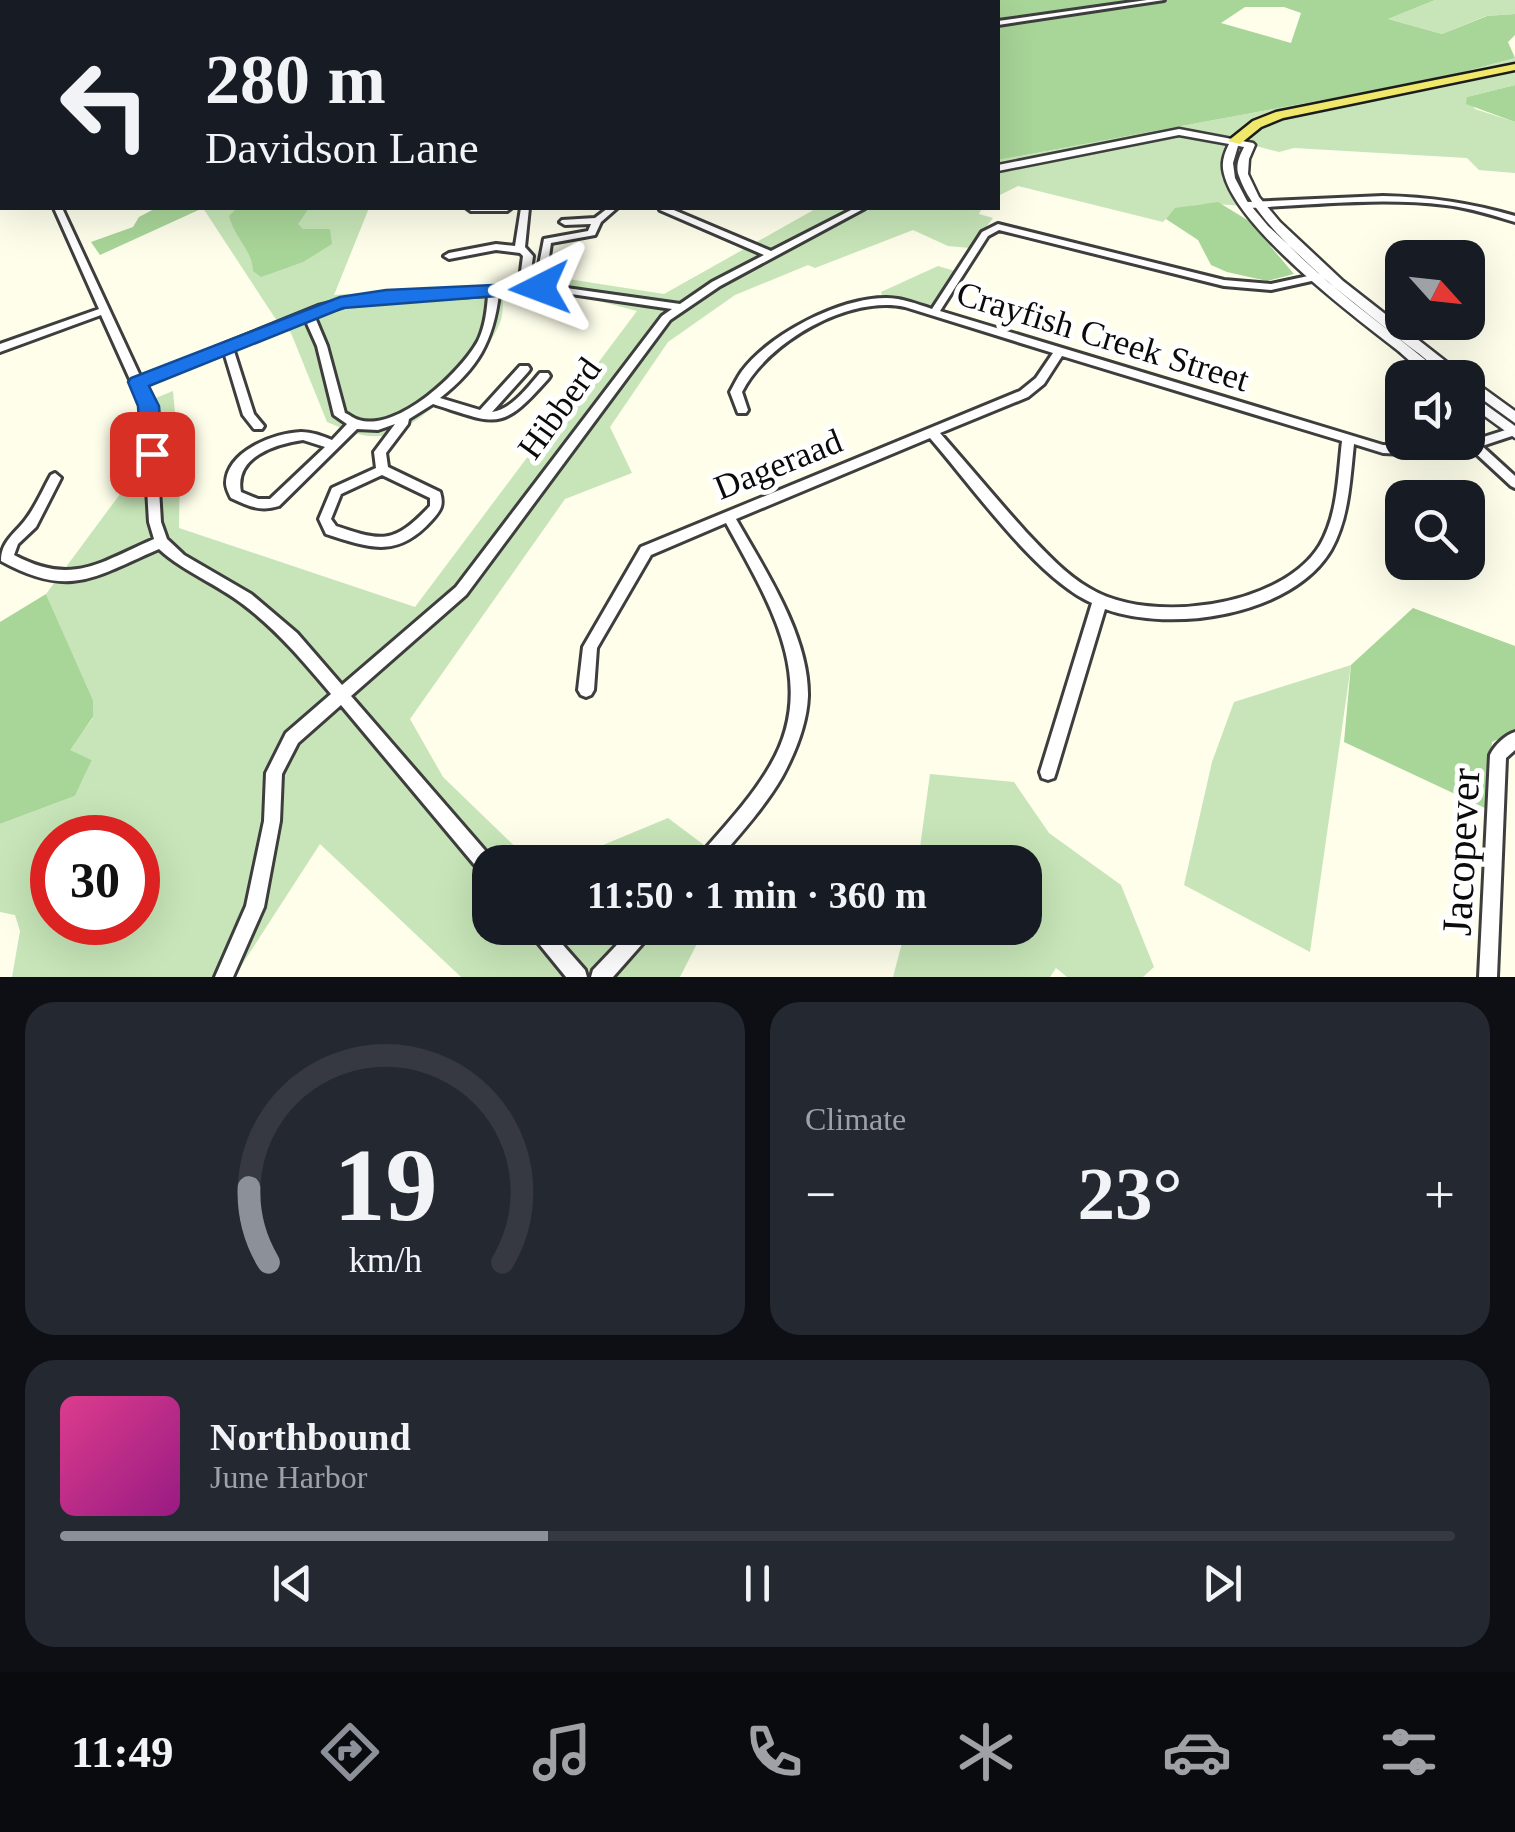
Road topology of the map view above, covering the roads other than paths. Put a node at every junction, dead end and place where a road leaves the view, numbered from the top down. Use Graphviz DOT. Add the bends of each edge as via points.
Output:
graph roads {
  1 [pos="1161,0"];
  2 [pos="1000,23"];
  3 [pos="1515,67"];
  4 [pos="1515,76"];
  5 [pos="1170,134"];
  6 [pos="1235,141"];
  7 [pos="1250,144"];
  8 [pos="1000,168"];
  9 [pos="1230,180"];
  10 [pos="1255,205"];
  11 [pos="59,210"];
  12 [pos="526,210"];
  13 [pos="610,210"];
  14 [pos="668,210"];
  15 [pos="857,210"];
  16 [pos="1515,219"];
  17 [pos="596,221"];
  18 [pos="564,222"];
  19 [pos="521,250"];
  20 [pos="770,254"];
  21 [pos="449,256"];
  22 [pos="1331,275"];
  23 [pos="1316,278"];
  24 [pos="540,288"];
  25 [pos="524,290"];
  26 [pos="494,291"];
  27 [pos="680,307"];
  28 [pos="102,311"];
  29 [pos="934,313"];
  30 [pos="308,314"];
  31 [pos="227,346"];
  32 [pos="0,348"];
  33 [pos="1059,352"];
  34 [pos="1419,360"];
  35 [pos="1438,360"];
  36 [pos="524,370"];
  37 [pos="544,376"];
  38 [pos="138,382"];
  39 [pos="430,399"];
  40 [pos="1485,399"];
  41 [pos="1485,408"];
  42 [pos="742,410"];
  43 [pos="483,414"];
  44 [pos="406,418"];
  45 [pos="354,424"];
  46 [pos="258,426"];
  47 [pos="1514,428"];
  48 [pos="934,434"];
  49 [pos="1348,440"];
  50 [pos="1485,441"];
  51 [pos="334,446"];
  52 [pos="1385,447"];
  53 [pos="1485,455"];
  54 [pos="382,470"];
  55 [pos="55,478"];
  56 [pos="1515,483"];
  57 [pos="728,516"];
  58 [pos="161,542"];
  59 [pos="1100,602"];
  60 [pos="586,690"];
  61 [pos="343,692"];
  62 [pos="1515,738"];
  63 [pos="1048,772"];
  64 [pos="720,845"];
  65 [pos="472,848"];
  66 [pos="551,945"];
  67 [pos="629,945"];
  68 [pos="224,977"];
  69 [pos="578,977"];
  70 [pos="600,977"];
  71 [pos="1488,977"];
  1 -- 2 [label="street"];
  3 -- 6 [label="main road" via="1280,115"];
  4 -- 7 [label="main road" via="1288,122"];
  5 -- 6 [label="street"];
  5 -- 8 [label="street"];
  5 -- 9 [label="street" via="1210,143"];
  6 -- 7 [label="street"];
  6 -- 9 [label="street"];
  7 -- 10 [label="street" via="1243,172"];
  9 -- 10 [label="street"];
  10 -- 16 [label="street" via="1415,196"];
  10 -- 22 [label="street"];
  10 -- 23 [label="street"];
  11 -- 28 [label="street"];
  12 -- 19 [label="street"];
  13 -- 17 [label="street"];
  14 -- 20 [label="street"];
  15 -- 20 [label="street, Hibberd"];
  17 -- 18 [label="street"];
  17 -- 24 [label="street" via="592,233 547,241"];
  19 -- 21 [label="street" via="496,247"];
  19 -- 25 [label="street" via="528,256"];
  20 -- 27 [label="street, Hibberd"];
  22 -- 23 [label="street, Crayfish Creek Street"];
  22 -- 35 [label="street"];
  23 -- 29 [label="street, Crayfish Creek Street" via="1271,287 1224,283 998,227 986,234"];
  23 -- 34 [label="street"];
  24 -- 25 [label="street"];
  24 -- 27 [label="street"];
  25 -- 26 [label="street"];
  26 -- 30 [label="street" via="371,298"];
  26 -- 39 [label="street" via="482,343"];
  27 -- 61 [label="street, Hibberd" via="642,344 461,591"];
  28 -- 32 [label="street"];
  28 -- 38 [label="street"];
  29 -- 33 [label="street, Crayfish Creek Street"];
  29 -- 42 [label="street" via="878,301 804,327 740,382"];
  30 -- 31 [label="street"];
  30 -- 45 [label="street" via="340,415"];
  31 -- 38 [label="street"];
  31 -- 46 [label="street"];
  33 -- 48 [label="street, Dageraad" via="1024,394"];
  33 -- 49 [label="street, Crayfish Creek Street"];
  36 -- 43 [label="street"];
  37 -- 43 [label="street" via="512,414"];
  38 -- 58 [label="street" via="150,415"];
  39 -- 43 [label="street"];
  39 -- 44 [label="street"];
  40 -- 47 [label="street"];
  41 -- 47 [label="street"];
  44 -- 45 [label="street" via="375,427"];
  44 -- 54 [label="street" via="380,452"];
  45 -- 51 [label="street"];
  47 -- 50 [label="street, Crayfish Creek Street"];
  48 -- 57 [label="street, Dageraad"];
  48 -- 59 [label="street" via="1063,576"];
  49 -- 52 [label="street, Crayfish Creek Street"];
  49 -- 59 [label="street" via="1337,524 1319,558 1291,585 1164,615"];
  51 -- 51 [label="street" via="273,504 235,494 236,471 253,451 302,436"];
  53 -- 56 [label="street"];
  54 -- 54 [label="street" via="436,495 436,507 396,544 331,530 325,519 336,491"];
  55 -- 58 [label="street" via="32,523 7,550 6,558 30,574 78,576"];
  57 -- 60 [label="street, Dageraad" via="642,554 590,647"];
  57 -- 64 [label="street" via="792,638 800,714 768,790"];
  58 -- 61 [label="street" via="264,612"];
  59 -- 63 [label="street"];
  61 -- 65 [label="street"];
  61 -- 68 [label="street, Hibberd" via="292,738 276,764 265,868 246,933"];
  62 -- 71 [label="street, Jacopever" via="1498,755"];
  66 -- 69 [label="street"];
  67 -- 70 [label="street"];
}
